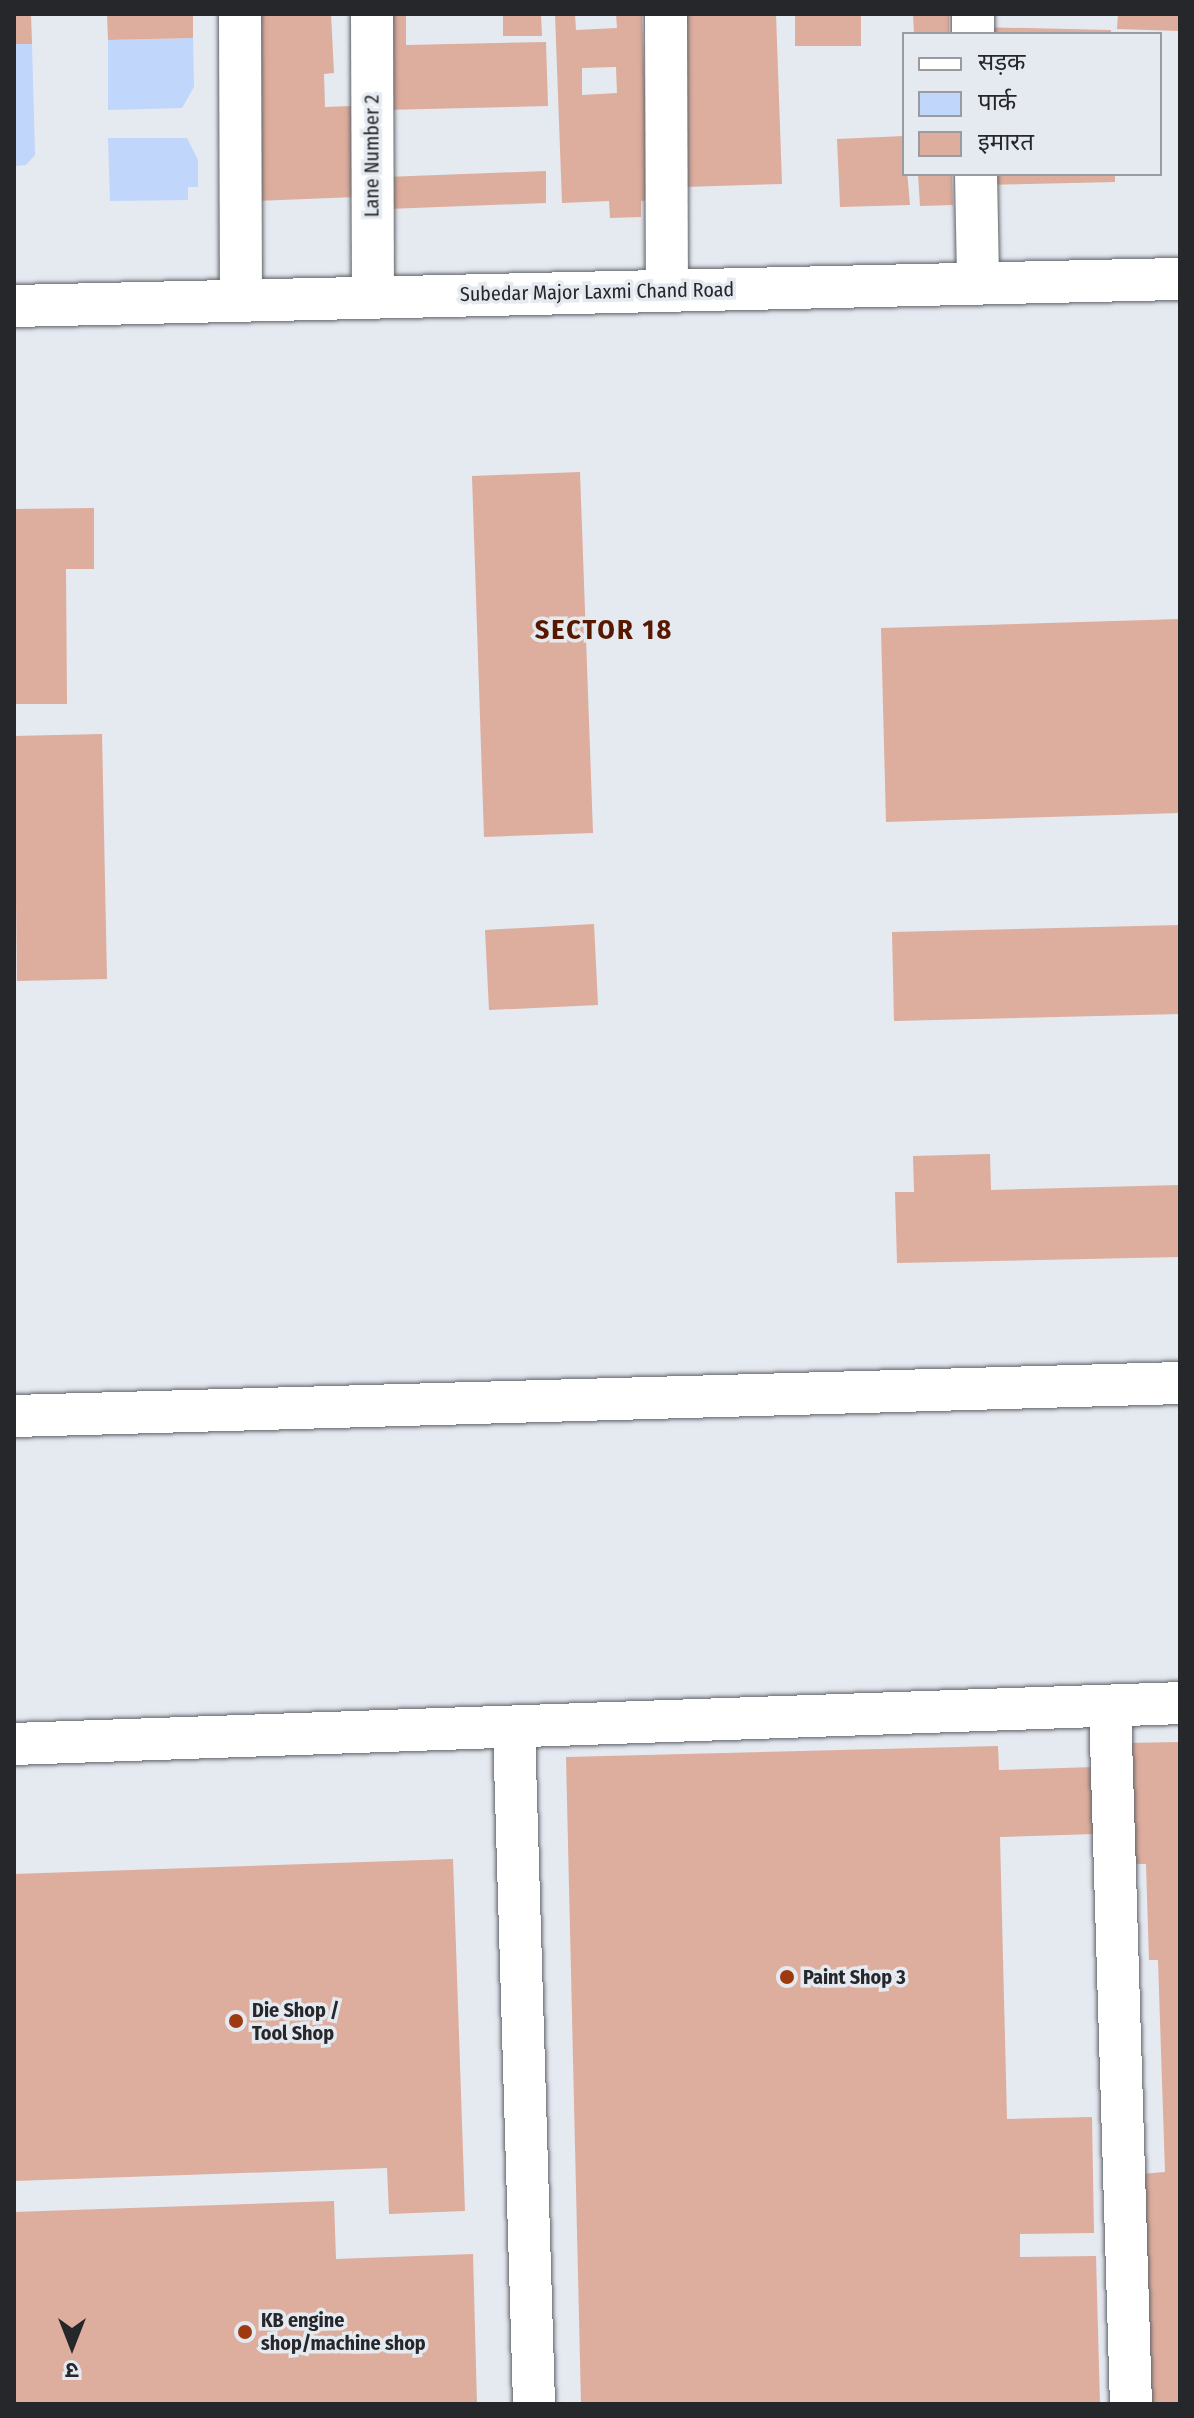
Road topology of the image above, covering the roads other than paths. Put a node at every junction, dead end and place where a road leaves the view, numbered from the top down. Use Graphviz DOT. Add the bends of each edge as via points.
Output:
graph roads {
  1 [pos="240,14"];
  2 [pos="372,14"];
  3 [pos="666,14"];
  4 [pos="976,176"];
  5 [pos="1180,279"];
  6 [pos="978,283"];
  7 [pos="667,291"];
  8 [pos="373,297"];
  9 [pos="241,301"];
  10 [pos="14,306"];
  11 [pos="1180,1383"];
  12 [pos="14,1416"];
  13 [pos="1180,1703"];
  14 [pos="1110,1706"];
  15 [pos="514,1729"];
  16 [pos="14,1744"];
  17 [pos="534,2404"];
  18 [pos="1131,2404"];
  1 -- 9 [label="street"];
  2 -- 8 [label="street, Lane Number 2"];
  3 -- 7 [label="street"];
  4 -- 6 [label="street"];
  5 -- 6 [label="street, Subedar Major Laxmi Chand Road"];
  6 -- 7 [label="street, Subedar Major Laxmi Chand Road"];
  7 -- 8 [label="street, Subedar Major Laxmi Chand Road"];
  8 -- 9 [label="street, Subedar Major Laxmi Chand Road"];
  9 -- 10 [label="street, Subedar Major Laxmi Chand Road"];
  11 -- 12 [label="street"];
  13 -- 14 [label="street"];
  14 -- 15 [label="street"];
  14 -- 18 [label="street"];
  15 -- 16 [label="street"];
  15 -- 17 [label="street"];
}
